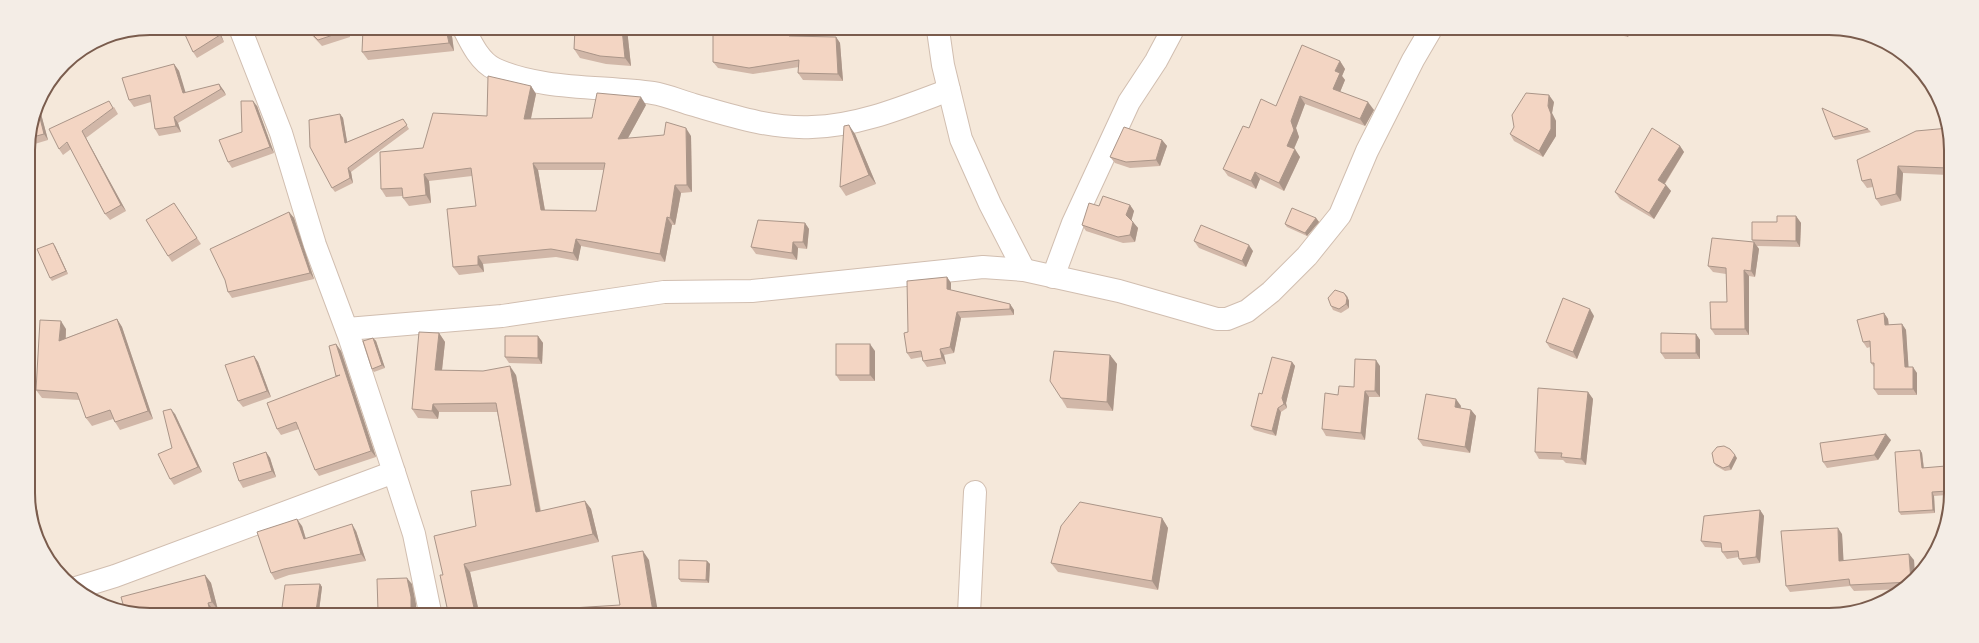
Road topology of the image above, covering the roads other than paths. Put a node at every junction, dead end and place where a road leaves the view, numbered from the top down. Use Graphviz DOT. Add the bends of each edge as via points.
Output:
graph roads {
  1 [pos="243,35"];
  2 [pos="468,35"];
  3 [pos="939,35"];
  4 [pos="1169,35"];
  5 [pos="1428,35"];
  6 [pos="949,90"];
  7 [pos="1024,270"];
  8 [pos="1053,277"];
  9 [pos="347,329"];
  10 [pos="394,472"];
  11 [pos="975,492"];
  12 [pos="83,586"];
  13 [pos="429,608"];
  14 [pos="969,608"];
  1 -- 9 [label="street" via="280,133 315,245"];
  2 -- 6 [label="street" via="484,62 516,77 584,87 654,93 739,118 784,126 813,127 838,124 890,112"];
  3 -- 6 [label="street"];
  4 -- 8 [label="street" via="1129,102 1073,223"];
  5 -- 8 [label="street" via="1367,151 1340,215 1307,256 1271,292 1247,311 1227,319 1217,319 1119,291"];
  6 -- 7 [label="street" via="961,139 990,204"];
  7 -- 8 [label="street"];
  7 -- 9 [label="street" via="983,268 752,291 664,292 502,316"];
  9 -- 10 [label="street"];
  10 -- 12 [label="street"];
  10 -- 13 [label="street" via="414,534"];
  11 -- 14 [label="street"];
}
